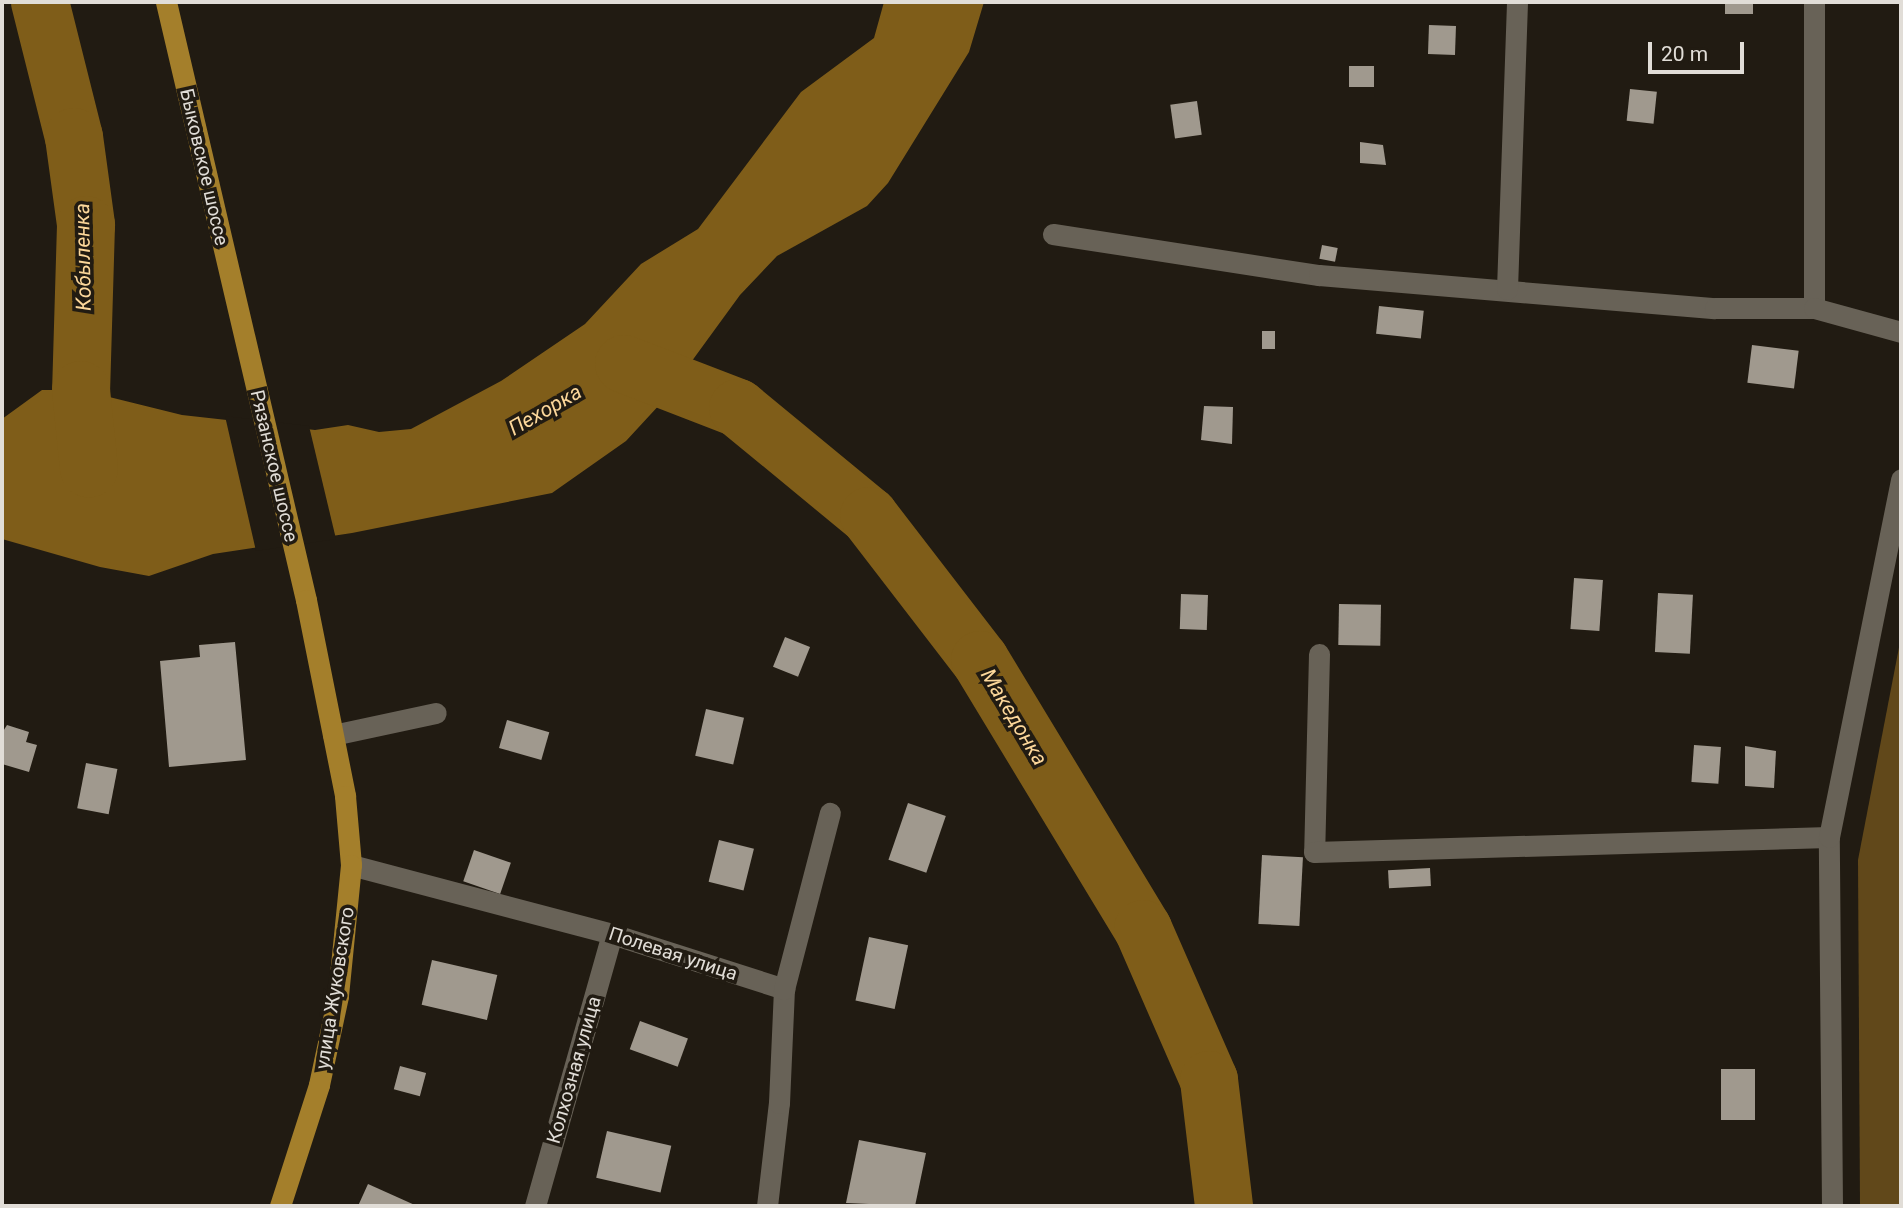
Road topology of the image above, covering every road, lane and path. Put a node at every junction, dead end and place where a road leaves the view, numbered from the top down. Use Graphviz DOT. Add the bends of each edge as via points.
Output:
graph roads {
  1 [pos="166,2"];
  2 [pos="1517,2"];
  3 [pos="1814,2"];
  4 [pos="1053,234"];
  5 [pos="1507,289"];
  6 [pos="1814,308"];
  7 [pos="242,331"];
  8 [pos="1901,332"];
  9 [pos="1901,479"];
  10 [pos="306,600"];
  11 [pos="1319,654"];
  12 [pos="436,713"];
  13 [pos="333,735"];
  14 [pos="831,814"];
  15 [pos="1829,837"];
  16 [pos="351,865"];
  17 [pos="612,934"];
  18 [pos="784,989"];
  19 [pos="280,1206"];
  20 [pos="535,1206"];
  21 [pos="766,1206"];
  22 [pos="1832,1206"];
  1 -- 7 [label="main road, Быковское шоссе"];
  2 -- 5 [label="street"];
  3 -- 6 [label="street"];
  4 -- 5 [label="street" via="1319,275"];
  5 -- 6 [label="street" via="1715,308"];
  6 -- 8 [label="street"];
  7 -- 10 [label="main road, Рязанское шоссе"];
  9 -- 15 [label="street"];
  10 -- 13 [label="main road, улица Жуковского"];
  11 -- 15 [label="street" via="1314,852"];
  12 -- 13 [label="street"];
  13 -- 16 [label="main road, улица Жуковского" via="345,796"];
  14 -- 18 [label="street"];
  15 -- 22 [label="street"];
  16 -- 17 [label="street, Полевая улица"];
  16 -- 19 [label="main road, улица Жуковского" via="348,933 325,1060"];
  17 -- 18 [label="street, Полевая улица"];
  17 -- 20 [label="street, Колхозная улица"];
  18 -- 21 [label="street" via="779,1103"];
}
